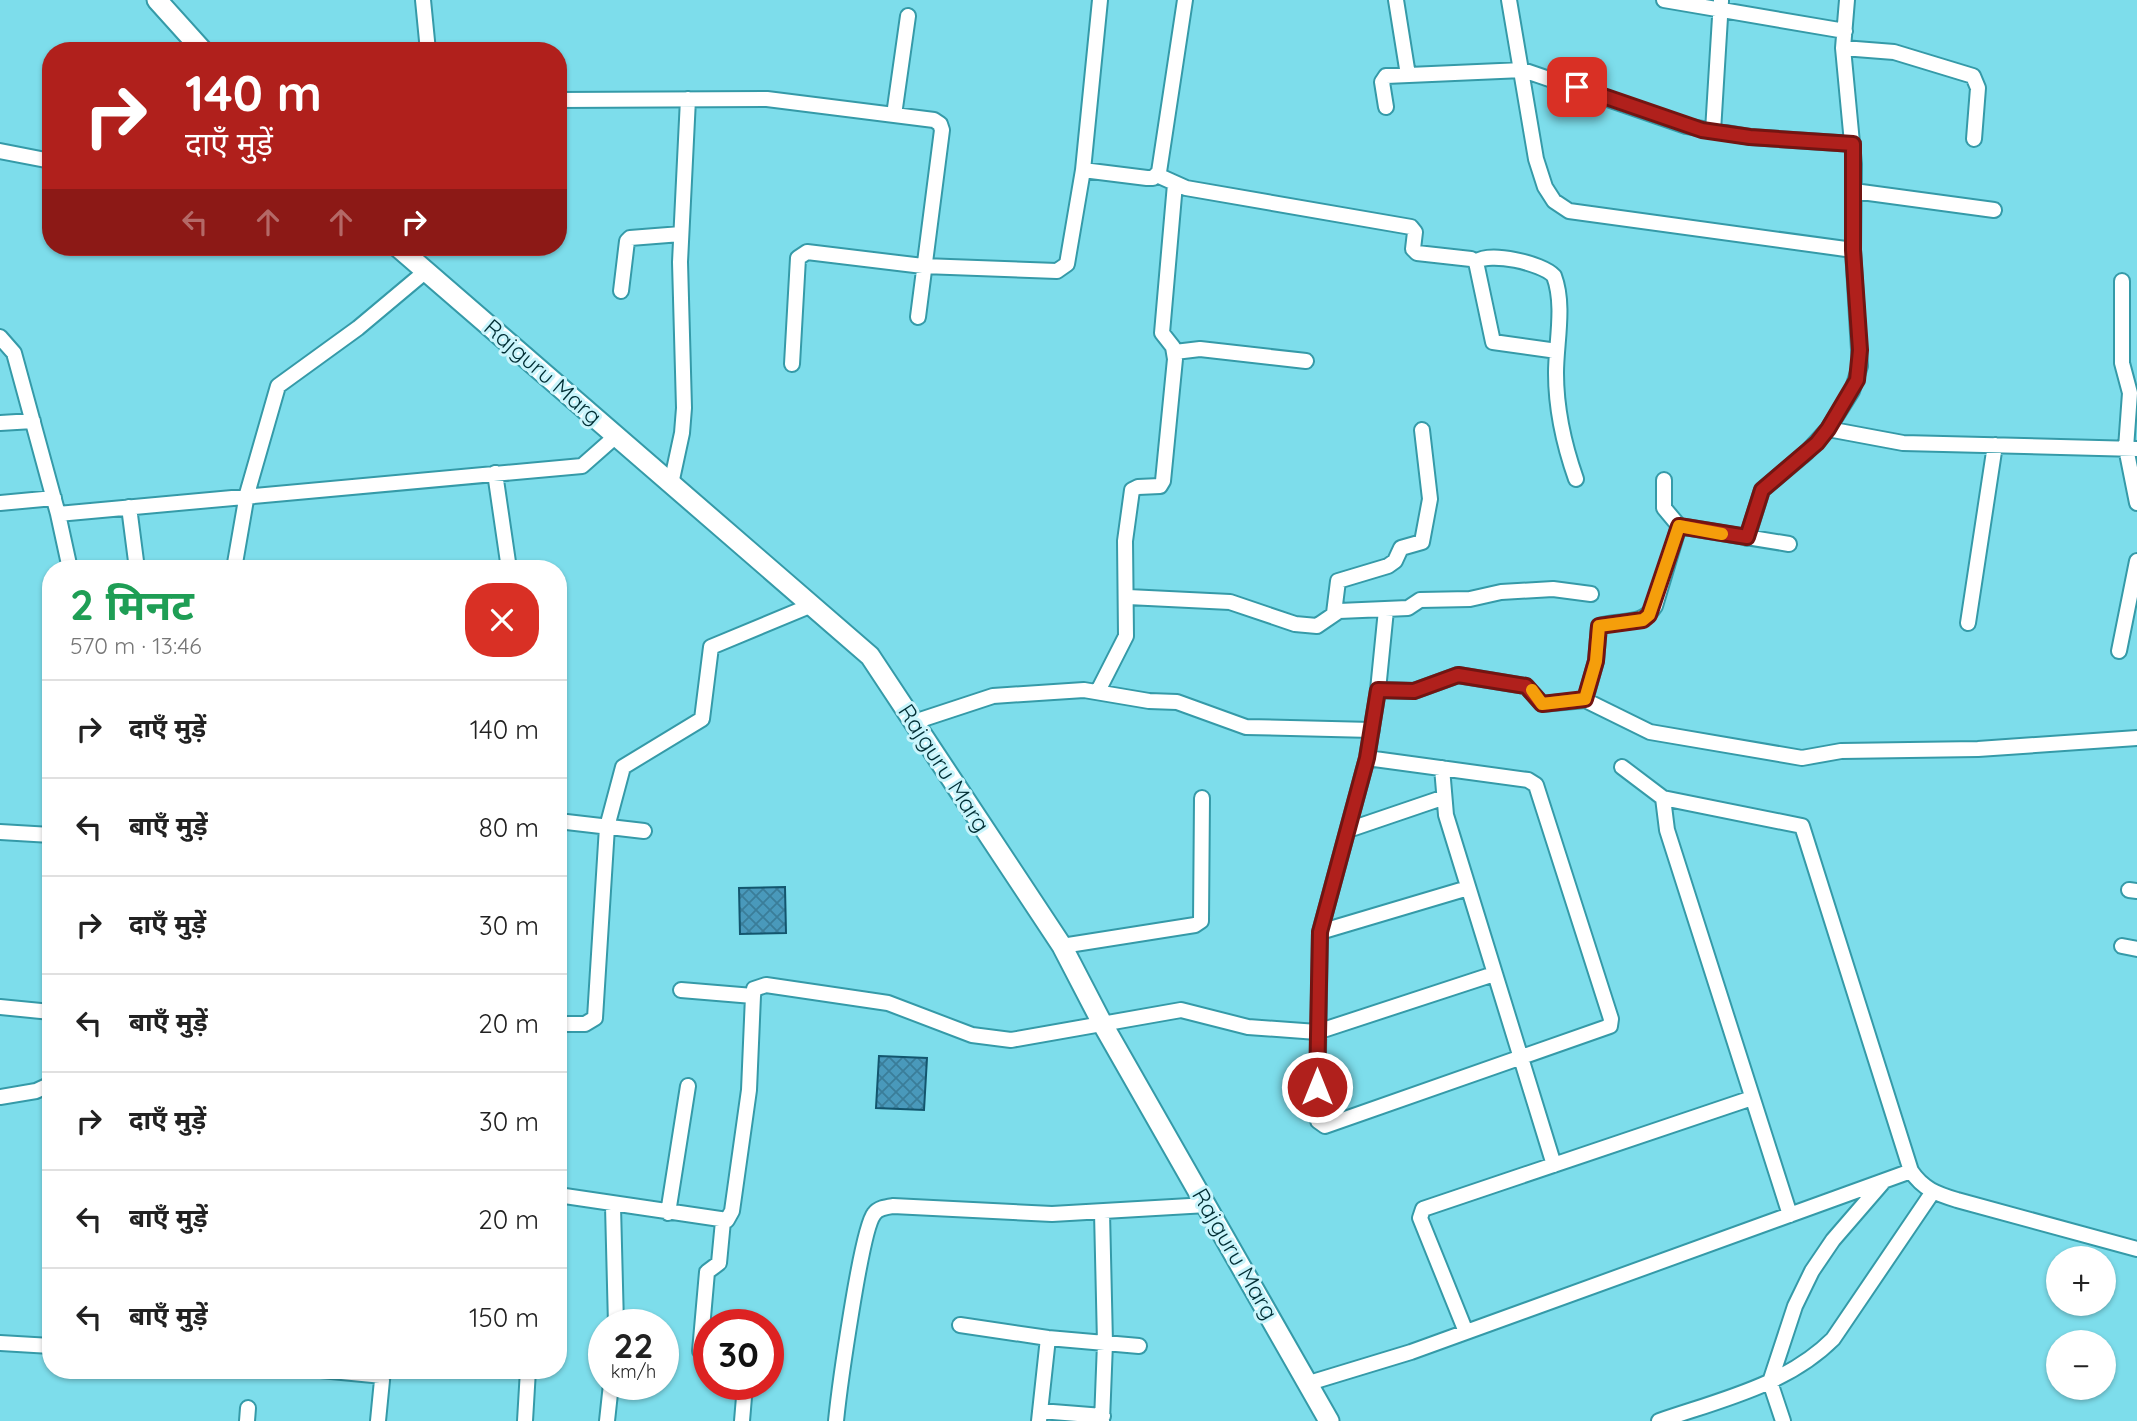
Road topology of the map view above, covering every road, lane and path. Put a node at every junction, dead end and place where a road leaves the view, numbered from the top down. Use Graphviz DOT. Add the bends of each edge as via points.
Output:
graph roads {
  1 [pos="157,0"];
  2 [pos="423,0"];
  3 [pos="1100,0"];
  4 [pos="1185,0"];
  5 [pos="1396,0"];
  6 [pos="1509,0"];
  7 [pos="1664,0"];
  8 [pos="1847,0"];
  9 [pos="1721,5"];
  10 [pos="908,16"];
  11 [pos="1845,31"];
  12 [pos="194,42"];
  13 [pos="427,42"];
  14 [pos="1843,48"];
  15 [pos="1523,70"];
  16 [pos="1408,75"];
  17 [pos="688,99"];
  18 [pos="567,100"];
  19 [pos="1386,107"];
  20 [pos="894,115"];
  21 [pos="1713,131"];
  22 [pos="1974,139"];
  23 [pos="1853,144"];
  24 [pos="0,151"];
  25 [pos="42,159"];
  26 [pos="1083,170"];
  27 [pos="1157,175"];
  28 [pos="1175,184"];
  29 [pos="1854,191"];
  30 [pos="1994,210"];
  31 [pos="681,234"];
  32 [pos="1853,250"];
  33 [pos="408,256"];
  34 [pos="1476,262"];
  35 [pos="923,266"];
  36 [pos="426,271"];
  37 [pos="2122,281"];
  38 [pos="621,291"];
  39 [pos="918,317"];
  40 [pos="0,337"];
  41 [pos="1557,351"];
  42 [pos="1175,352"];
  43 [pos="1306,361"];
  44 [pos="792,364"];
  45 [pos="33,421"];
  46 [pos="0,423"];
  47 [pos="1828,429"];
  48 [pos="1422,430"];
  49 [pos="616,436"];
  50 [pos="1995,445"];
  51 [pos="2132,449"];
  52 [pos="495,473"];
  53 [pos="1576,479"];
  54 [pos="1664,480"];
  55 [pos="671,484"];
  56 [pos="247,494"];
  57 [pos="54,498"];
  58 [pos="0,503"];
  59 [pos="2137,503"];
  60 [pos="129,506"];
  61 [pos="58,514"];
  62 [pos="1679,526"];
  63 [pos="1747,537"];
  64 [pos="1789,544"];
  65 [pos="68,560"];
  66 [pos="136,560"];
  67 [pos="236,560"];
  68 [pos="508,560"];
  69 [pos="2137,561"];
  70 [pos="1591,594"];
  71 [pos="1128,597"];
  72 [pos="812,605"];
  73 [pos="1386,610"];
  74 [pos="1334,613"];
  75 [pos="1968,623"];
  76 [pos="2119,651"];
  77 [pos="1378,690"];
  78 [pos="1098,691"];
  79 [pos="1585,699"];
  80 [pos="914,722"];
  81 [pos="1372,730"];
  82 [pos="2137,738"];
  83 [pos="1367,758"];
  84 [pos="1622,767"];
  85 [pos="1442,768"];
  86 [pos="1202,798"];
  87 [pos="1442,798"];
  88 [pos="1663,798"];
  89 [pos="567,822"];
  90 [pos="607,827"];
  91 [pos="1348,830"];
  92 [pos="644,831"];
  93 [pos="0,832"];
  94 [pos="42,834"];
  95 [pos="1468,887"];
  96 [pos="1320,932"];
  97 [pos="1062,946"];
  98 [pos="2122,946"];
  99 [pos="2137,949"];
  100 [pos="1494,974"];
  101 [pos="681,990"];
  102 [pos="753,996"];
  103 [pos="0,1007"];
  104 [pos="42,1010"];
  105 [pos="1102,1023"];
  106 [pos="567,1024"];
  107 [pos="1317,1032"];
  108 [pos="1520,1057"];
  109 [pos="688,1086"];
  110 [pos="42,1088"];
  111 [pos="0,1097"];
  112 [pos="1752,1098"];
  113 [pos="1554,1165"];
  114 [pos="1911,1171"];
  115 [pos="1885,1180"];
  116 [pos="1932,1193"];
  117 [pos="567,1197"];
  118 [pos="1207,1205"];
  119 [pos="613,1206"];
  120 [pos="1102,1212"];
  121 [pos="668,1213"];
  122 [pos="1790,1214"];
  123 [pos="723,1221"];
  124 [pos="2137,1249"];
  125 [pos="616,1309"];
  126 [pos="704,1309"];
  127 [pos="960,1325"];
  128 [pos="1466,1332"];
  129 [pos="1048,1338"];
  130 [pos="0,1343"];
  131 [pos="1105,1343"];
  132 [pos="42,1345"];
  133 [pos="1139,1346"];
  134 [pos="382,1379"];
  135 [pos="527,1379"];
  136 [pos="1770,1382"];
  137 [pos="1309,1384"];
  138 [pos="609,1400"];
  139 [pos="744,1400"];
  140 [pos="1040,1416"];
  141 [pos="1102,1418"];
  142 [pos="378,1421"];
  143 [pos="524,1421"];
  144 [pos="607,1421"];
  145 [pos="742,1421"];
  146 [pos="836,1421"];
  147 [pos="1329,1421"];
  148 [pos="1659,1421"];
  149 [pos="1783,1421"];
  1 -- 12 [label="street"];
  2 -- 13 [label="street"];
  3 -- 26 [label="street"];
  4 -- 27 [label="street"];
  5 -- 16 [label="street"];
  6 -- 15 [label="street"];
  7 -- 9 [label="street"];
  8 -- 11 [label="street"];
  9 -- 11 [label="street"];
  9 -- 21 [label="street"];
  10 -- 20 [label="street"];
  11 -- 14 [label="street"];
  14 -- 22 [label="street" via="1908,55 1973,76 1978,88"];
  14 -- 23 [label="street"];
  15 -- 16 [label="street"];
  15 -- 21 [label="street" via="1672,122"];
  15 -- 32 [label="street" via="1536,159 1545,187 1554,201 1569,211"];
  16 -- 19 [label="street" via="1383,78"];
  17 -- 18 [label="street"];
  17 -- 20 [label="street" via="767,99"];
  17 -- 31 [label="street"];
  20 -- 35 [label="street" via="934,120 942,130"];
  21 -- 23 [label="street"];
  23 -- 29 [label="street"];
  24 -- 25 [label="street"];
  26 -- 27 [label="street" via="1147,178"];
  26 -- 35 [label="street" via="1063,269"];
  27 -- 28 [label="street"];
  28 -- 34 [label="street" via="1411,226 1417,254"];
  28 -- 42 [label="street" via="1162,333"];
  29 -- 30 [label="street"];
  29 -- 32 [label="street"];
  31 -- 38 [label="street" via="630,238"];
  31 -- 55 [label="street" via="684,408"];
  32 -- 47 [label="street" via="1860,366 1852,391"];
  33 -- 36 [label="street, Rajguru Marg"];
  34 -- 41 [label="street" via="1493,342"];
  34 -- 41 [label="street" via="1489,257 1533,264 1551,272 1556,281"];
  35 -- 39 [label="street"];
  35 -- 44 [label="street" via="801,254"];
  36 -- 49 [label="street, Rajguru Marg"];
  36 -- 56 [label="street" via="278,386"];
  37 -- 51 [label="street" via="2122,363 2130,393"];
  40 -- 45 [label="street" via="14,353"];
  41 -- 53 [label="street" via="1556,394"];
  42 -- 43 [label="street" via="1200,349"];
  42 -- 71 [label="street" via="1162,484 1132,490 1125,541"];
  45 -- 46 [label="street"];
  45 -- 57 [label="street"];
  47 -- 50 [label="street" via="1903,443"];
  47 -- 63 [label="street" via="1762,490"];
  48 -- 74 [label="street" via="1430,499 1422,542 1401,548 1388,566 1338,581"];
  49 -- 52 [label="street" via="582,466"];
  49 -- 55 [label="street, Rajguru Marg"];
  50 -- 51 [label="street"];
  50 -- 75 [label="street"];
  51 -- 59 [label="street"];
  52 -- 56 [label="street"];
  52 -- 68 [label="street"];
  54 -- 62 [label="street" via="1664,509"];
  55 -- 72 [label="street, Rajguru Marg"];
  56 -- 60 [label="street"];
  56 -- 67 [label="street"];
  57 -- 58 [label="street"];
  57 -- 61 [label="street"];
  60 -- 61 [label="street"];
  60 -- 66 [label="street"];
  61 -- 65 [label="street"];
  62 -- 63 [label="street"];
  62 -- 79 [label="street" via="1649,615 1643,620 1599,626 1596,661"];
  63 -- 64 [label="street"];
  69 -- 76 [label="street"];
  70 -- 73 [label="street" via="1553,589 1501,592 1470,599 1420,600 1408,608"];
  71 -- 74 [label="street" via="1230,602 1307,626 1324,624"];
  71 -- 78 [label="street" via="1126,636"];
  72 -- 80 [label="street, Rajguru Marg" via="870,656"];
  72 -- 90 [label="street" via="711,646 702,719 623,767"];
  73 -- 74 [label="street"];
  73 -- 77 [label="street"];
  77 -- 79 [label="street" via="1414,691 1458,675 1526,686 1542,704"];
  77 -- 81 [label="street"];
  78 -- 80 [label="street" via="993,696"];
  78 -- 81 [label="street" via="1177,702 1246,727"];
  79 -- 82 [label="street" via="1650,732 1802,758 1841,751 1978,749"];
  80 -- 97 [label="street, Rajguru Marg"];
  81 -- 83 [label="street"];
  83 -- 85 [label="street"];
  83 -- 91 [label="street"];
  84 -- 88 [label="street"];
  85 -- 87 [label="street"];
  85 -- 108 [label="street" via="1536,785 1611,1019 1606,1029"];
  86 -- 97 [label="street" via="1201,921"];
  87 -- 91 [label="street"];
  87 -- 95 [label="street"];
  88 -- 112 [label="street" via="1667,830"];
  88 -- 114 [label="street" via="1802,826"];
  89 -- 90 [label="street"];
  90 -- 92 [label="street"];
  90 -- 106 [label="street" via="595,1018 585,1024"];
  91 -- 96 [label="street"];
  93 -- 94 [label="street"];
  95 -- 96 [label="street"];
  95 -- 100 [label="street"];
  96 -- 107 [label="street"];
  97 -- 105 [label="street, Rajguru Marg"];
  98 -- 99 [label="street"];
  100 -- 107 [label="street"];
  100 -- 108 [label="street"];
  101 -- 102 [label="street"];
  102 -- 105 [label="street" via="754,989 766,985 874,1000 972,1035 998,1039 1026,1039"];
  102 -- 123 [label="street" via="749,1090 732,1211"];
  103 -- 104 [label="street"];
  105 -- 107 [label="street" via="1181,1010 1248,1027"];
  105 -- 118 [label="street, Rajguru Marg"];
  107 -- 108 [label="street" via="1317,1114 1325,1126"];
  108 -- 113 [label="street"];
  109 -- 121 [label="street"];
  110 -- 111 [label="street"];
  112 -- 113 [label="street"];
  112 -- 122 [label="street"];
  113 -- 128 [label="street" via="1420,1213"];
  114 -- 115 [label="street"];
  114 -- 116 [label="street"];
  115 -- 122 [label="street"];
  115 -- 136 [label="street" via="1812,1271 1795,1306"];
  116 -- 124 [label="street"];
  116 -- 136 [label="street" via="1833,1339 1797,1368"];
  117 -- 119 [label="street"];
  118 -- 120 [label="street"];
  118 -- 137 [label="street, Rajguru Marg"];
  119 -- 121 [label="street"];
  119 -- 125 [label="street"];
  120 -- 131 [label="street"];
  120 -- 146 [label="street" via="1035,1214 893,1206 876,1211 863,1255"];
  121 -- 123 [label="street"];
  122 -- 128 [label="street"];
  123 -- 126 [label="street" via="719,1264 707,1272"];
  127 -- 129 [label="street"];
  128 -- 137 [label="street"];
  129 -- 131 [label="street"];
  129 -- 140 [label="street"];
  130 -- 132 [label="street"];
  131 -- 133 [label="street"];
  131 -- 141 [label="street"];
  134 -- 142 [label="street"];
  135 -- 143 [label="street"];
  136 -- 148 [label="street"];
  136 -- 149 [label="street"];
  137 -- 147 [label="street, Rajguru Marg"];
  138 -- 144 [label="street"];
  139 -- 145 [label="street"];
  140 -- 141 [label="street"];
}
